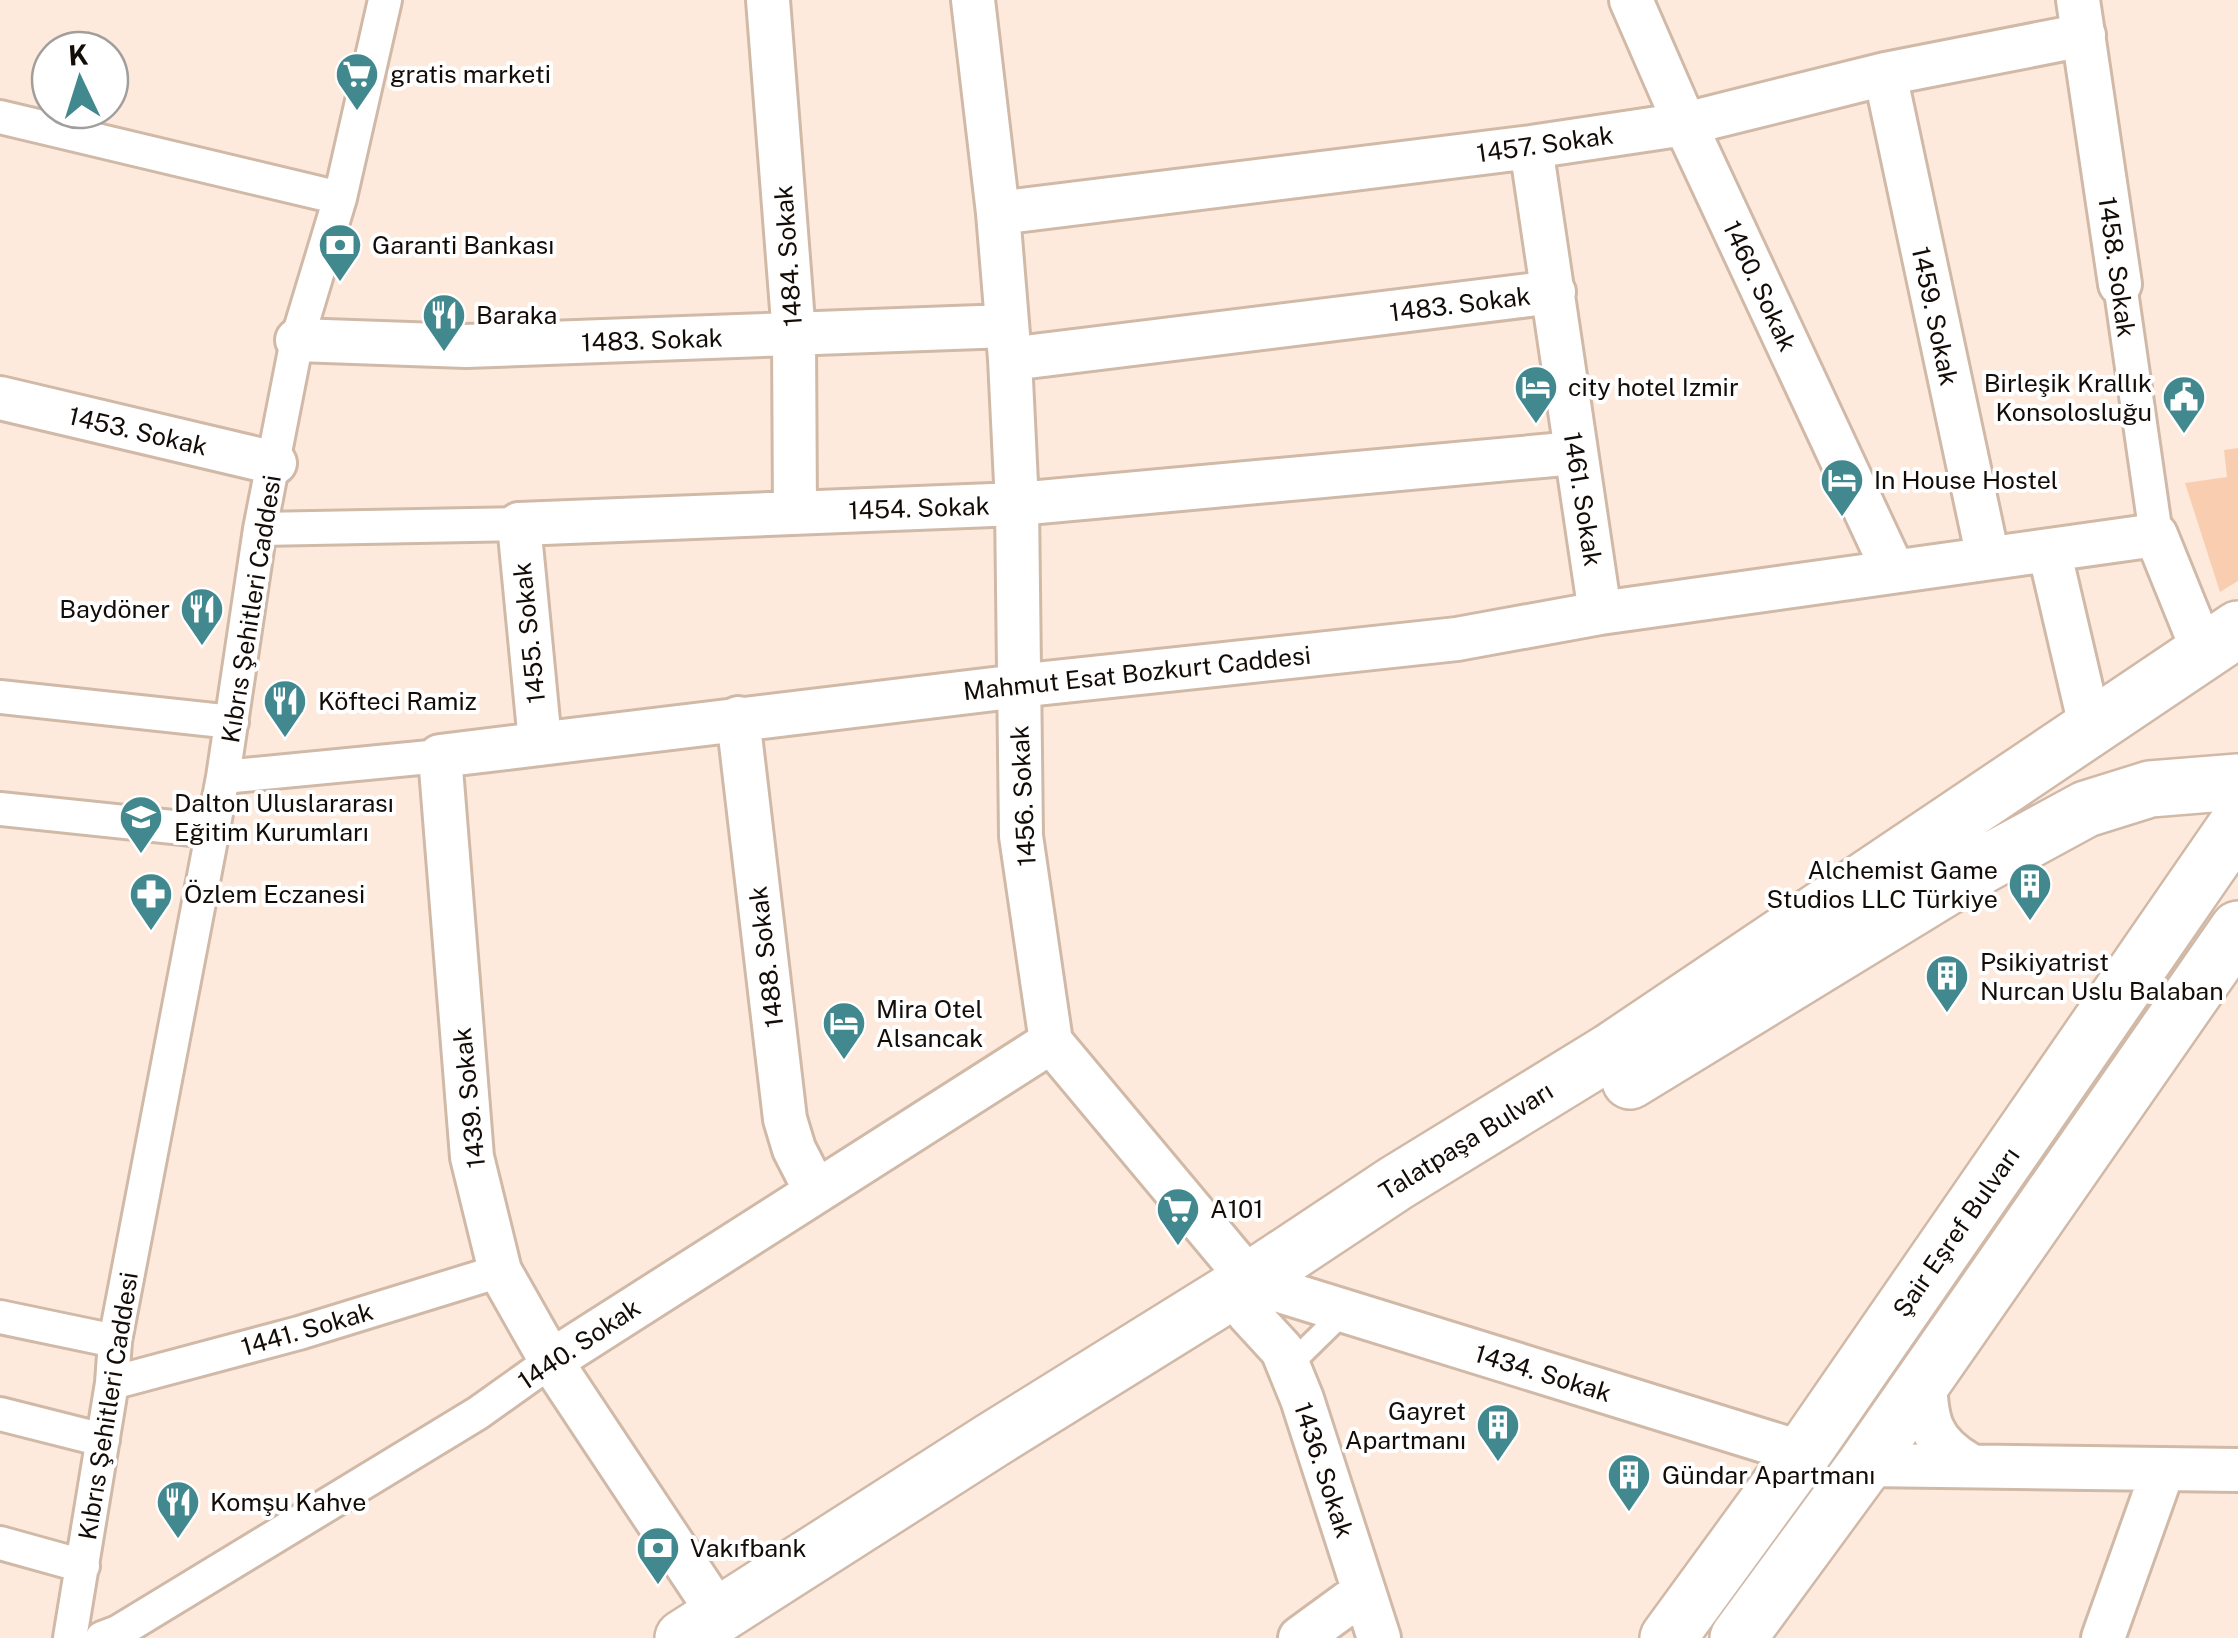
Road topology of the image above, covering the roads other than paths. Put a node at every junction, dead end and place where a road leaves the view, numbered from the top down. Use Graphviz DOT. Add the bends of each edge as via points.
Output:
graph roads {
  1 [pos="385,0"];
  2 [pos="768,0"];
  3 [pos="973,0"];
  4 [pos="1631,0"];
  5 [pos="2081,17"];
  6 [pos="1885,74"];
  7 [pos="0,117"];
  8 [pos="1685,124"];
  9 [pos="1531,148"];
  10 [pos="340,198"];
  11 [pos="998,214"];
  12 [pos="2120,284"];
  13 [pos="1554,292"];
  14 [pos="794,335"];
  15 [pos="297,340"];
  16 [pos="1009,343"];
  17 [pos="0,398"];
  18 [pos="1575,453"];
  19 [pos="275,464"];
  20 [pos="1017,504"];
  21 [pos="795,513"];
  22 [pos="518,524"];
  23 [pos="260,529"];
  24 [pos="2156,535"];
  25 [pos="2048,550"];
  26 [pos="1988,558"];
  27 [pos="1893,570"];
  28 [pos="1600,613"];
  29 [pos="2221,640"];
  30 [pos="1018,686"];
  31 [pos="0,697"];
  32 [pos="738,718"];
  33 [pos="232,722"];
  34 [pos="2091,730"];
  35 [pos="540,742"];
  36 [pos="440,756"];
  37 [pos="224,777"];
  38 [pos="2238,782"];
  39 [pos="0,809"];
  40 [pos="2238,823"];
  41 [pos="211,831"];
  42 [pos="2238,929"];
  43 [pos="1052,1042"];
  44 [pos="815,1190"];
  45 [pos="500,1271"];
  46 [pos="1260,1295"];
  47 [pos="1345,1311"];
  48 [pos="0,1317"];
  49 [pos="115,1341"];
  50 [pos="551,1361"];
  51 [pos="1289,1366"];
  52 [pos="1926,1378"];
  53 [pos="112,1383"];
  54 [pos="0,1414"];
  55 [pos="104,1440"];
  56 [pos="1803,1453"];
  57 [pos="1968,1464"];
  58 [pos="1866,1465"];
  59 [pos="2162,1470"];
  60 [pos="2238,1470"];
  61 [pos="0,1543"];
  62 [pos="83,1566"];
  63 [pos="1363,1592"];
  64 [pos="717,1630"];
  65 [pos="70,1638"];
  66 [pos="102,1638"];
  67 [pos="1300,1638"];
  68 [pos="1379,1638"];
  69 [pos="1668,1638"];
  70 [pos="1738,1638"];
  71 [pos="2102,1638"];
  1 -- 10 [label="street, Kıbrıs Şehitleri Caddesi"];
  2 -- 14 [label="street, 1484. Sokak"];
  3 -- 11 [label="street, 1456. Sokak"];
  4 -- 8 [label="street, 1460. Sokak"];
  5 -- 6 [label="street, 1457. Sokak"];
  5 -- 12 [label="street, 1458. Sokak"];
  6 -- 8 [label="street, 1457. Sokak"];
  6 -- 26 [label="street, 1459. Sokak"];
  7 -- 10 [label="street"];
  8 -- 9 [label="street, 1457. Sokak"];
  8 -- 27 [label="street, 1460. Sokak"];
  9 -- 11 [label="street, 1457. Sokak"];
  9 -- 13 [label="street, 1461. Sokak"];
  10 -- 15 [label="street, Kıbrıs Şehitleri Caddesi"];
  11 -- 16 [label="street, 1456. Sokak"];
  12 -- 24 [label="street, 1458. Sokak"];
  13 -- 16 [label="street, 1483. Sokak"];
  13 -- 18 [label="street, 1461. Sokak"];
  14 -- 15 [label="street, 1483. Sokak" via="466,346"];
  14 -- 16 [label="street, 1483. Sokak"];
  14 -- 21 [label="street, 1484. Sokak"];
  15 -- 19 [label="street, Kıbrıs Şehitleri Caddesi"];
  16 -- 20 [label="street, 1456. Sokak"];
  17 -- 19 [label="street, 1453. Sokak"];
  18 -- 20 [label="street, 1454. Sokak"];
  18 -- 28 [label="street, 1461. Sokak"];
  19 -- 23 [label="street, Kıbrıs Şehitleri Caddesi"];
  20 -- 21 [label="street, 1454. Sokak"];
  20 -- 30 [label="street, 1456. Sokak"];
  21 -- 22 [label="street, 1454. Sokak"];
  22 -- 23 [label="street, 1454. Sokak"];
  22 -- 35 [label="street, 1455. Sokak"];
  23 -- 33 [label="street, Kıbrıs Şehitleri Caddesi"];
  24 -- 25 [label="street, Mahmut Esat Bozkurt Caddesi"];
  24 -- 29 [label="street"];
  25 -- 26 [label="street, Mahmut Esat Bozkurt Caddesi"];
  25 -- 34 [label="street"];
  26 -- 27 [label="street, Mahmut Esat Bozkurt Caddesi"];
  27 -- 28 [label="street, Mahmut Esat Bozkurt Caddesi"];
  28 -- 30 [label="street, Mahmut Esat Bozkurt Caddesi" via="1457,639"];
  29 -- 34 [label="main road, Talatpaşa Bulvarı"];
  30 -- 32 [label="street, Mahmut Esat Bozkurt Caddesi"];
  30 -- 43 [label="street, 1456. Sokak" via="1021,836"];
  31 -- 33 [label="street"];
  32 -- 35 [label="street, Mahmut Esat Bozkurt Caddesi"];
  32 -- 44 [label="street, 1488. Sokak" via="785,1119"];
  33 -- 37 [label="street, Kıbrıs Şehitleri Caddesi"];
  34 -- 46 [label="main road, Talatpaşa Bulvarı" via="1611,1050 1396,1184"];
  35 -- 36 [label="street, Mahmut Esat Bozkurt Caddesi"];
  36 -- 37 [label="street, Mahmut Esat Bozkurt Caddesi"];
  36 -- 45 [label="street, 1439. Sokak" via="472,1157"];
  37 -- 41 [label="street, Kıbrıs Şehitleri Caddesi"];
  38 -- 46 [label="main road, Talatpaşa Bulvarı" via="2150,789 2086,809"];
  39 -- 41 [label="street"];
  40 -- 56 [label="main road, Şair Eşref Bulvarı"];
  41 -- 49 [label="street, Kıbrıs Şehitleri Caddesi"];
  42 -- 52 [label="main road"];
  43 -- 44 [label="street, 1440. Sokak"];
  43 -- 46 [label="street"];
  44 -- 50 [label="street, 1440. Sokak"];
  45 -- 50 [label="street, 1439. Sokak"];
  45 -- 53 [label="street, 1441. Sokak" via="300,1334"];
  46 -- 47 [label="street, 1434. Sokak"];
  46 -- 51 [label="street, 1436. Sokak"];
  46 -- 64 [label="main road, Talatpaşa Bulvarı" via="1002,1466"];
  47 -- 51 [label="lane"];
  47 -- 56 [label="street, 1434. Sokak"];
  48 -- 49 [label="street"];
  49 -- 53 [label="street, Kıbrıs Şehitleri Caddesi"];
  50 -- 64 [label="street, 1439. Sokak"];
  50 -- 66 [label="street, 1440. Sokak" via="478,1413"];
  51 -- 63 [label="street, 1436. Sokak"];
  52 -- 57 [label="street" via="1931,1426 1946,1452"];
  52 -- 58 [label="main road"];
  53 -- 55 [label="street, Kıbrıs Şehitleri Caddesi"];
  54 -- 55 [label="street"];
  55 -- 62 [label="street, Kıbrıs Şehitleri Caddesi"];
  56 -- 58 [label="main road"];
  56 -- 69 [label="main road, Şair Eşref Bulvarı"];
  57 -- 58 [label="street"];
  57 -- 59 [label="street"];
  58 -- 70 [label="main road"];
  59 -- 60 [label="street"];
  59 -- 71 [label="street"];
  61 -- 62 [label="street"];
  62 -- 65 [label="street, Kıbrıs Şehitleri Caddesi"];
  63 -- 67 [label="street"];
  63 -- 68 [label="street, 1436. Sokak"];
}
